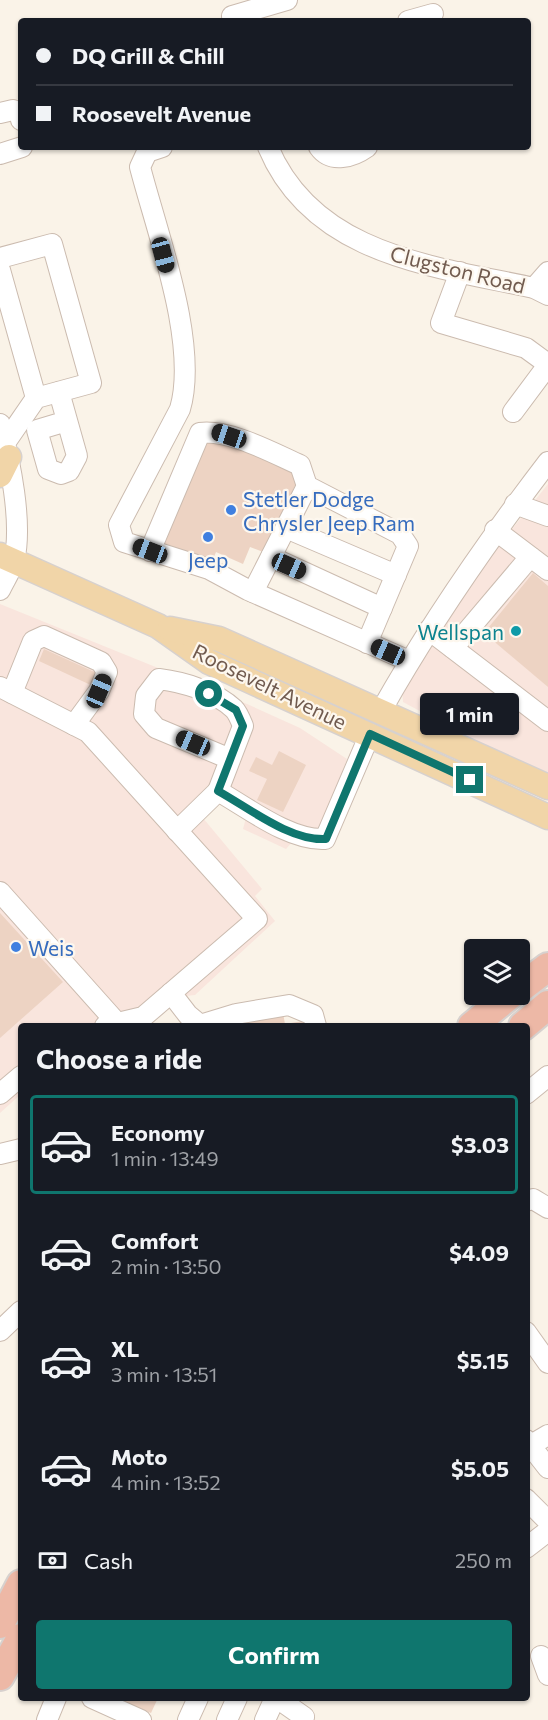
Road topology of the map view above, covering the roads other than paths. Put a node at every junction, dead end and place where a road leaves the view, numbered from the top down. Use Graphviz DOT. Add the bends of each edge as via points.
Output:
graph roads {
  1 [pos="287,0"];
  2 [pos="231,12"];
  3 [pos="432,12"];
  4 [pos="416,18"];
  5 [pos="18,112"];
  6 [pos="0,113"];
  7 [pos="18,148"];
  8 [pos="153,150"];
  9 [pos="269,150"];
  10 [pos="323,150"];
  11 [pos="363,150"];
  12 [pos="0,154"];
  13 [pos="0,258"];
  14 [pos="0,270"];
  15 [pos="460,272"];
  16 [pos="548,272"];
  17 [pos="541,292"];
  18 [pos="548,364"];
  19 [pos="59,392"];
  20 [pos="36,398"];
  21 [pos="513,412"];
  22 [pos="67,421"];
  23 [pos="3,450"];
  24 [pos="548,462"];
  25 [pos="308,486"];
  26 [pos="515,504"];
  27 [pos="548,516"];
  28 [pos="286,528"];
  29 [pos="495,530"];
  30 [pos="150,551"];
  31 [pos="271,557"];
  32 [pos="530,557"];
  33 [pos="7,558"];
  34 [pos="548,570"];
  35 [pos="396,575"];
  36 [pos="0,590"];
  37 [pos="253,592"];
  38 [pos="382,608"];
  39 [pos="158,626"];
  40 [pos="429,630"];
  41 [pos="367,643"];
  42 [pos="453,648"];
  43 [pos="409,661"];
  44 [pos="231,672"];
  45 [pos="6,690"];
  46 [pos="381,711"];
  47 [pos="548,721"];
  48 [pos="74,725"];
  49 [pos="370,734"];
  50 [pos="230,759"];
  51 [pos="548,787"];
  52 [pos="218,791"];
  53 [pos="548,817"];
  54 [pos="177,831"];
  55 [pos="0,892"];
  56 [pos="548,967"];
  57 [pos="530,981"];
  58 [pos="171,993"];
  59 [pos="498,1005"];
  60 [pos="548,1005"];
  61 [pos="186,1021"];
  62 [pos="109,1023"];
  63 [pos="119,1023"];
  64 [pos="218,1023"];
  65 [pos="315,1023"];
  66 [pos="476,1023"];
  67 [pos="527,1023"];
  68 [pos="548,1076"];
  69 [pos="18,1079"];
  70 [pos="530,1091"];
  71 [pos="0,1094"];
  72 [pos="18,1150"];
  73 [pos="0,1154"];
  74 [pos="530,1200"];
  75 [pos="548,1208"];
  76 [pos="18,1314"];
  77 [pos="0,1331"];
  78 [pos="530,1338"];
  79 [pos="548,1363"];
  80 [pos="548,1435"];
  81 [pos="530,1443"];
  82 [pos="530,1446"];
  83 [pos="548,1467"];
  84 [pos="530,1503"];
  85 [pos="548,1521"];
  86 [pos="548,1531"];
  87 [pos="530,1545"];
  88 [pos="18,1590"];
  89 [pos="0,1624"];
  90 [pos="18,1643"];
  91 [pos="541,1656"];
  92 [pos="548,1675"];
  93 [pos="0,1676"];
  94 [pos="55,1701"];
  95 [pos="99,1701"];
  96 [pos="197,1701"];
  97 [pos="236,1701"];
  98 [pos="274,1701"];
  99 [pos="280,1701"];
  100 [pos="47,1720"];
  101 [pos="141,1720"];
  102 [pos="188,1720"];
  103 [pos="227,1720"];
  104 [pos="265,1720"];
  105 [pos="303,1720"];
  1 -- 2 [label="street"];
  3 -- 4 [label="street"];
  5 -- 6 [label="street"];
  7 -- 12 [label="street"];
  8 -- 30 [label="street" via="147,152 140,166 182,320 185,392 180,409 119,525 124,542"];
  9 -- 15 [label="street, Clugston Road" via="277,170 309,210 346,236 407,261"];
  10 -- 11 [label="street" via="330,155 353,157"];
  13 -- 19 [label="street" via="52,244 91,383"];
  14 -- 20 [label="street"];
  15 -- 17 [label="street, Clugston Road"];
  15 -- 18 [label="street" via="441,323 526,348"];
  16 -- 17 [label="street"];
  18 -- 21 [label="street"];
  19 -- 20 [label="street"];
  19 -- 22 [label="street"];
  20 -- 23 [label="street"];
  23 -- 33 [label="street" via="15,503"];
  24 -- 26 [label="street"];
  25 -- 28 [label="street"];
  25 -- 30 [label="street" via="300,465 214,431 201,433"];
  25 -- 35 [label="street" via="400,534 408,546"];
  26 -- 27 [label="street"];
  26 -- 29 [label="street"];
  28 -- 31 [label="street"];
  28 -- 35 [label="street"];
  29 -- 32 [label="street"];
  29 -- 40 [label="street"];
  30 -- 37 [label="street" via="209,569"];
  31 -- 37 [label="street"];
  31 -- 38 [label="street"];
  32 -- 34 [label="street"];
  32 -- 42 [label="street"];
  33 -- 36 [label="street"];
  33 -- 39 [label="main road, Roosevelt Avenue"];
  35 -- 38 [label="street"];
  37 -- 41 [label="street"];
  38 -- 41 [label="street"];
  39 -- 44 [label="main road, Roosevelt Avenue" via="209,662"];
  39 -- 46 [label="main road, Roosevelt Avenue" via="219,639"];
  40 -- 42 [label="street"];
  40 -- 43 [label="street"];
  41 -- 43 [label="street"];
  42 -- 47 [label="street"];
  43 -- 46 [label="street"];
  44 -- 46 [label="main road" via="261,674 359,717 376,718"];
  44 -- 49 [label="main road, Roosevelt Avenue"];
  45 -- 48 [label="street"];
  45 -- 48 [label="street" via="33,641 44,636 102,662 107,672 99,691"];
  46 -- 51 [label="main road, Roosevelt Avenue"];
  48 -- 54 [label="street" via="88,732"];
  49 -- 52 [label="street" via="326,839 311,840 258,816"];
  49 -- 53 [label="main road, Roosevelt Avenue"];
  50 -- 50 [label="street" via="243,726 236,710 178,681 159,679 146,696 144,714 156,728"];
  50 -- 52 [label="street"];
  52 -- 54 [label="street"];
  54 -- 58 [label="street" via="257,919"];
  55 -- 62 [label="street"];
  56 -- 57 [label="highway"];
  58 -- 61 [label="street"];
  58 -- 63 [label="street" via="143,1017"];
  59 -- 66 [label="highway"];
  60 -- 67 [label="highway"];
  64 -- 65 [label="street" via="289,1005 313,1015"];
  68 -- 70 [label="street"];
  69 -- 71 [label="street"];
  72 -- 73 [label="street"];
  74 -- 75 [label="street"];
  76 -- 77 [label="street"];
  78 -- 79 [label="street"];
  80 -- 81 [label="street"];
  82 -- 83 [label="street"];
  84 -- 85 [label="street"];
  86 -- 87 [label="street"];
  88 -- 89 [label="highway"];
  90 -- 93 [label="highway"];
  91 -- 92 [label="street"];
  94 -- 100 [label="street"];
  95 -- 101 [label="street"];
  96 -- 102 [label="street"];
  97 -- 103 [label="street"];
  98 -- 104 [label="street"];
  99 -- 105 [label="street"];
}
